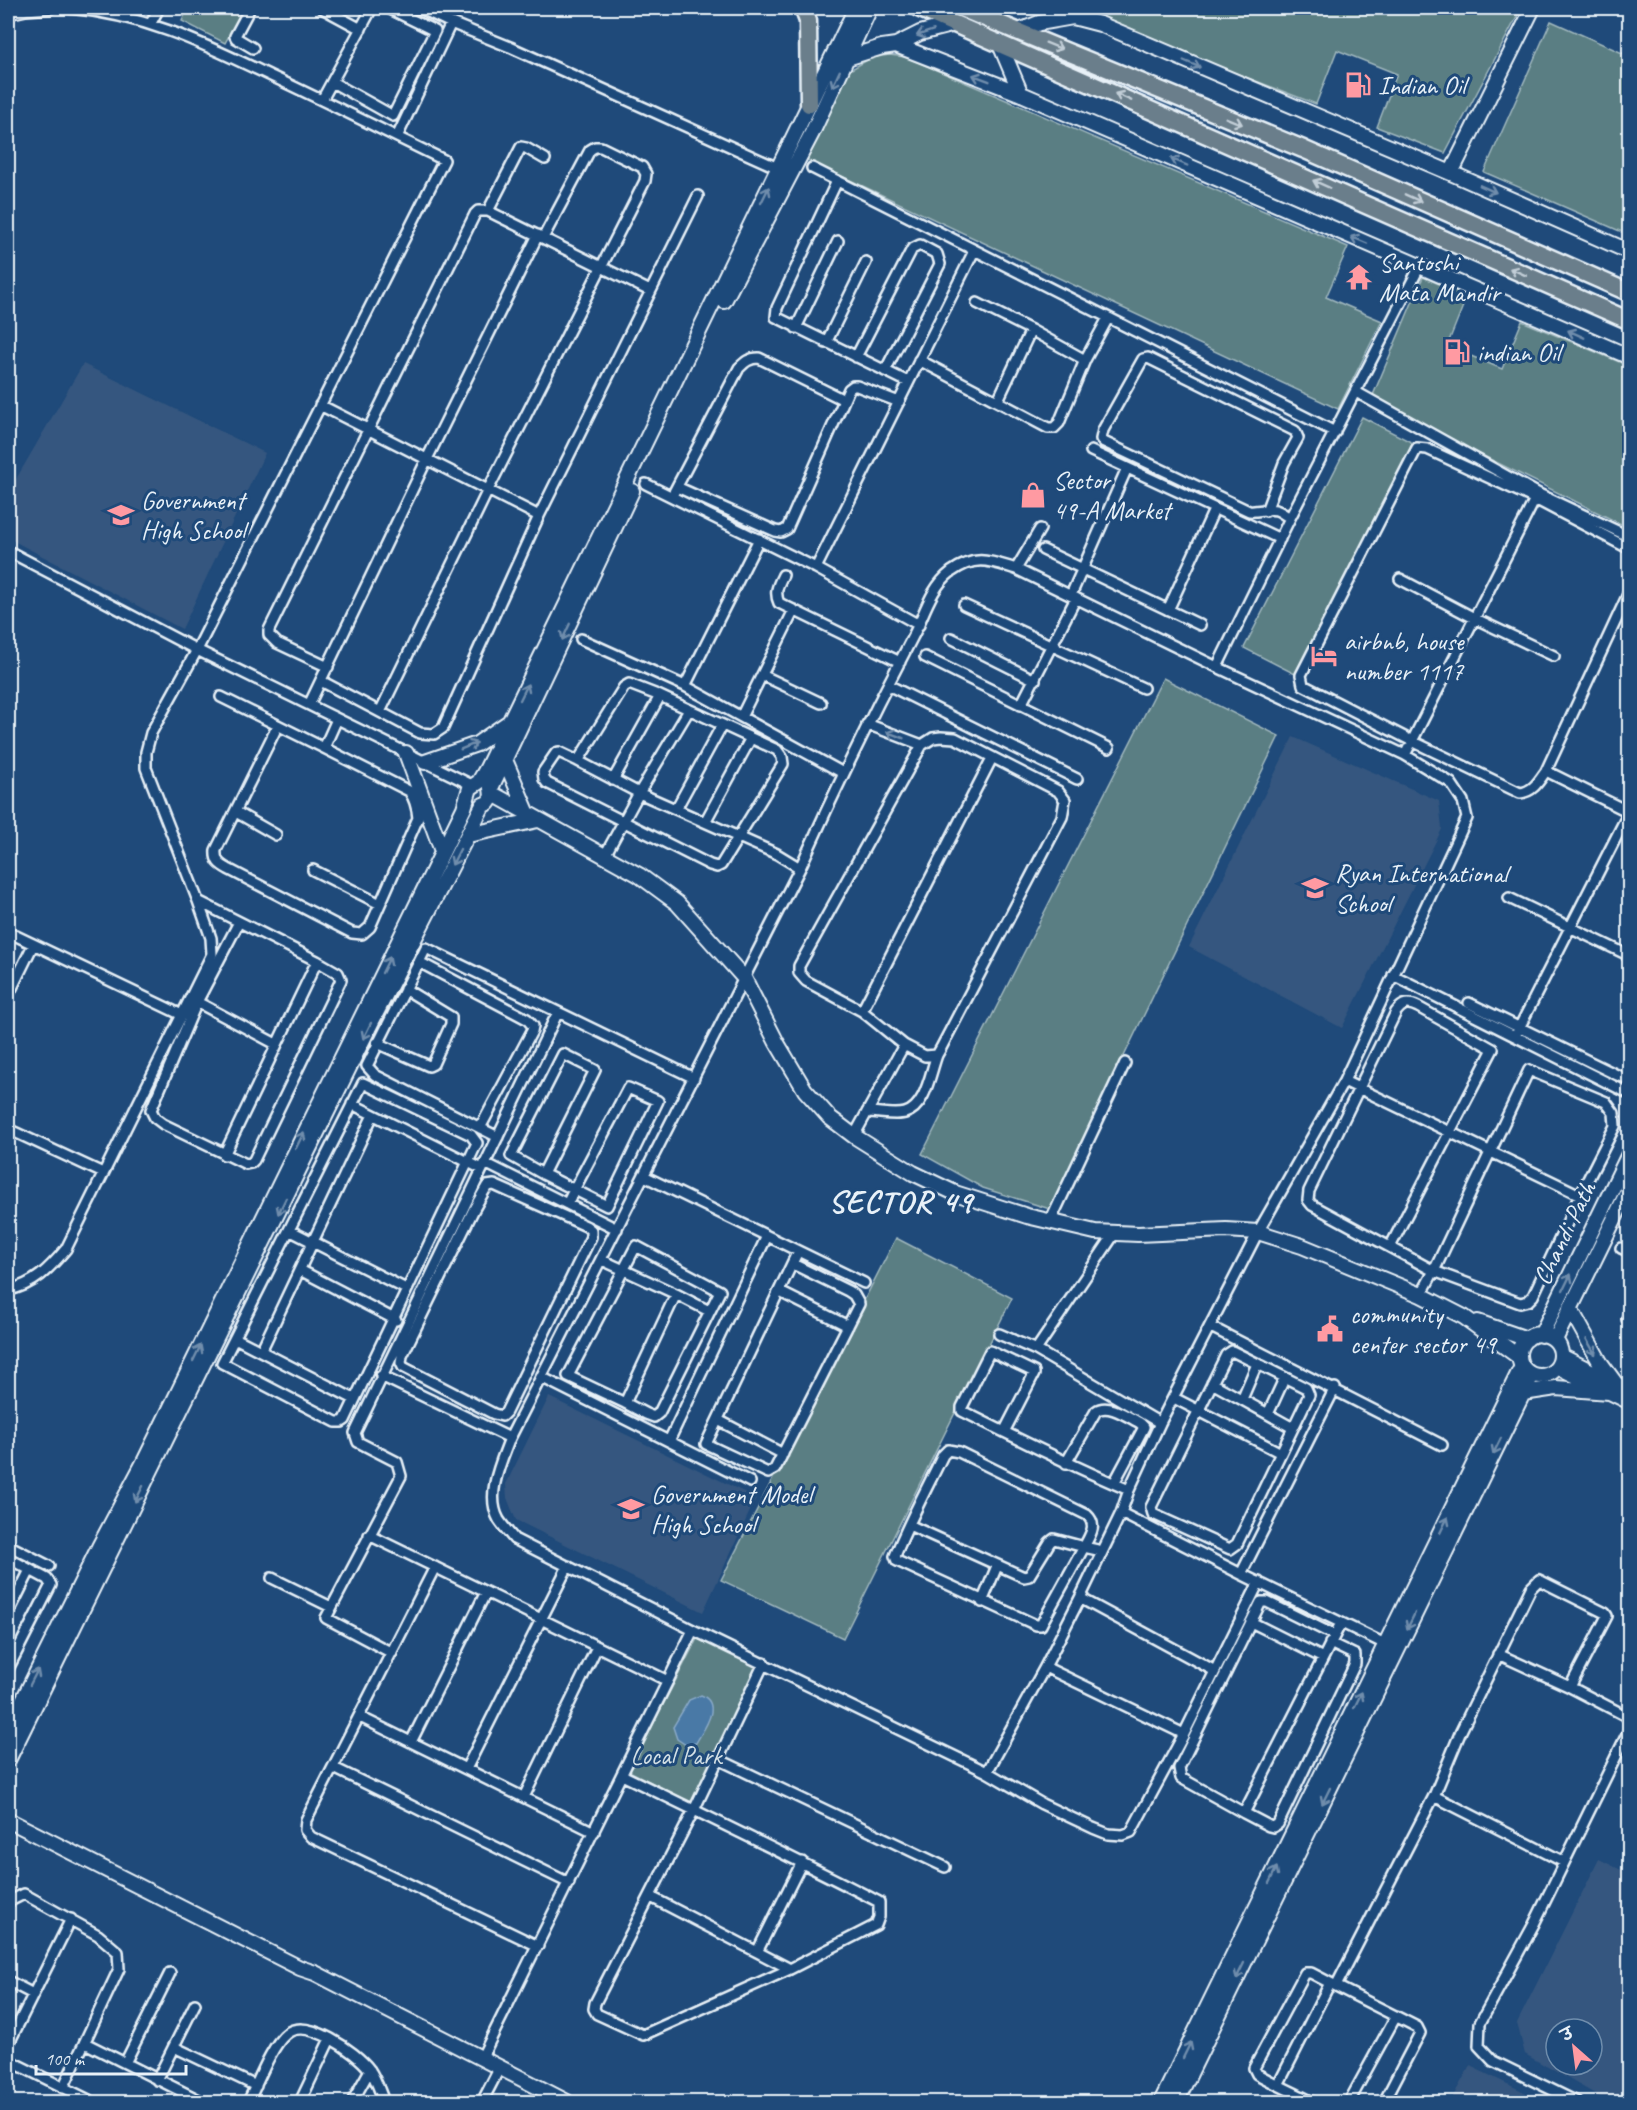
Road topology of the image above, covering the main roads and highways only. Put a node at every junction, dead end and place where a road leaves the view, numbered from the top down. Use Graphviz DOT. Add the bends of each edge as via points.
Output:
graph roads {
  1 [pos="803,8"];
  2 [pos="856,8"];
  3 [pos="870,8"];
  4 [pos="918,8"];
  5 [pos="961,8"];
  6 [pos="1533,8"];
  7 [pos="955,24"];
  8 [pos="1019,32"];
  9 [pos="999,42"];
  10 [pos="896,45"];
  11 [pos="846,58"];
  12 [pos="1021,94"];
  13 [pos="809,104"];
  14 [pos="1451,173"];
  15 [pos="1629,252"];
  16 [pos="1629,293"];
  17 [pos="1629,321"];
  18 [pos="1629,357"];
  19 [pos="510,722"];
  20 [pos="406,753"];
  21 [pos="505,760"];
  22 [pos="424,762"];
  23 [pos="481,789"];
  24 [pos="533,817"];
  25 [pos="468,835"];
  26 [pos="442,851"];
  27 [pos="1629,1152"];
  28 [pos="1629,1187"];
  29 [pos="1570,1308"];
  30 [pos="1464,1317"];
  31 [pos="1541,1335"];
  32 [pos="1527,1339"];
  33 [pos="1555,1340"];
  34 [pos="1559,1361"];
  35 [pos="1524,1366"];
  36 [pos="1522,1393"];
  37 [pos="1622,1393"];
  38 [pos="8,1730"];
  39 [pos="8,1760"];
  40 [pos="8,1820"];
  41 [pos="567,2103"];
  42 [pos="1161,2103"];
  43 [pos="1176,2103"];
  1 -- 13 [label="highway" via="808,21"];
  2 -- 13 [label="main road"];
  3 -- 11 [label="main road"];
  4 -- 7 [label="highway"];
  5 -- 8 [label="highway"];
  6 -- 14 [label="main road"];
  7 -- 9 [label="highway"];
  7 -- 10 [label="main road, one-way" via="920,33"];
  8 -- 14 [label="main road, one-way" via="1039,23 1073,17 1100,24"];
  8 -- 16 [label="highway, one-way" via="1303,149"];
  9 -- 12 [label="main road"];
  17 -- 9 [label="highway, one-way"];
  10 -- 11 [label="main road"];
  12 -- 10 [label="main road, one-way"];
  11 -- 21 [label="main road, one-way" via="812,133 719,310"];
  18 -- 12 [label="main road, one-way"];
  19 -- 13 [label="main road, one-way"];
  14 -- 15 [label="main road, one-way"];
  22 -- 19 [label="main road, one-way" via="477,744"];
  19 -- 23 [label="main road"];
  20 -- 26 [label="main road"];
  21 -- 23 [label="main road"];
  21 -- 24 [label="main road"];
  23 -- 24 [label="main road"];
  23 -- 25 [label="main road" via="488,803 483,805"];
  23 -- 26 [label="main road"];
  24 -- 25 [label="main road"];
  24 -- 30 [label="main road" via="639,875 677,903 744,978 805,1090 854,1136 913,1173 955,1193 1095,1232 1258,1232 1421,1295"];
  25 -- 39 [label="main road, one-way" via="372,1021"];
  38 -- 26 [label="main road, one-way" via="144,1462"];
  31 -- 27 [label="main road, Chandi Path, one-way"];
  28 -- 29 [label="main road, Chandi Path"];
  29 -- 33 [label="main road, Chandi Path"];
  29 -- 37 [label="main road, one-way"];
  30 -- 32 [label="main road"];
  30 -- 35 [label="main road"];
  31 -- 32 [label="main road"];
  31 -- 33 [label="main road"];
  32 -- 35 [label="main road" via="1521,1347"];
  33 -- 34 [label="main road"];
  34 -- 35 [label="main road" via="1546,1375"];
  34 -- 37 [label="main road"];
  35 -- 36 [label="main road"];
  42 -- 35 [label="main road, one-way"];
  36 -- 37 [label="main road" via="1556,1388"];
  36 -- 43 [label="main road, one-way"];
  40 -- 41 [label="main road"];
}
